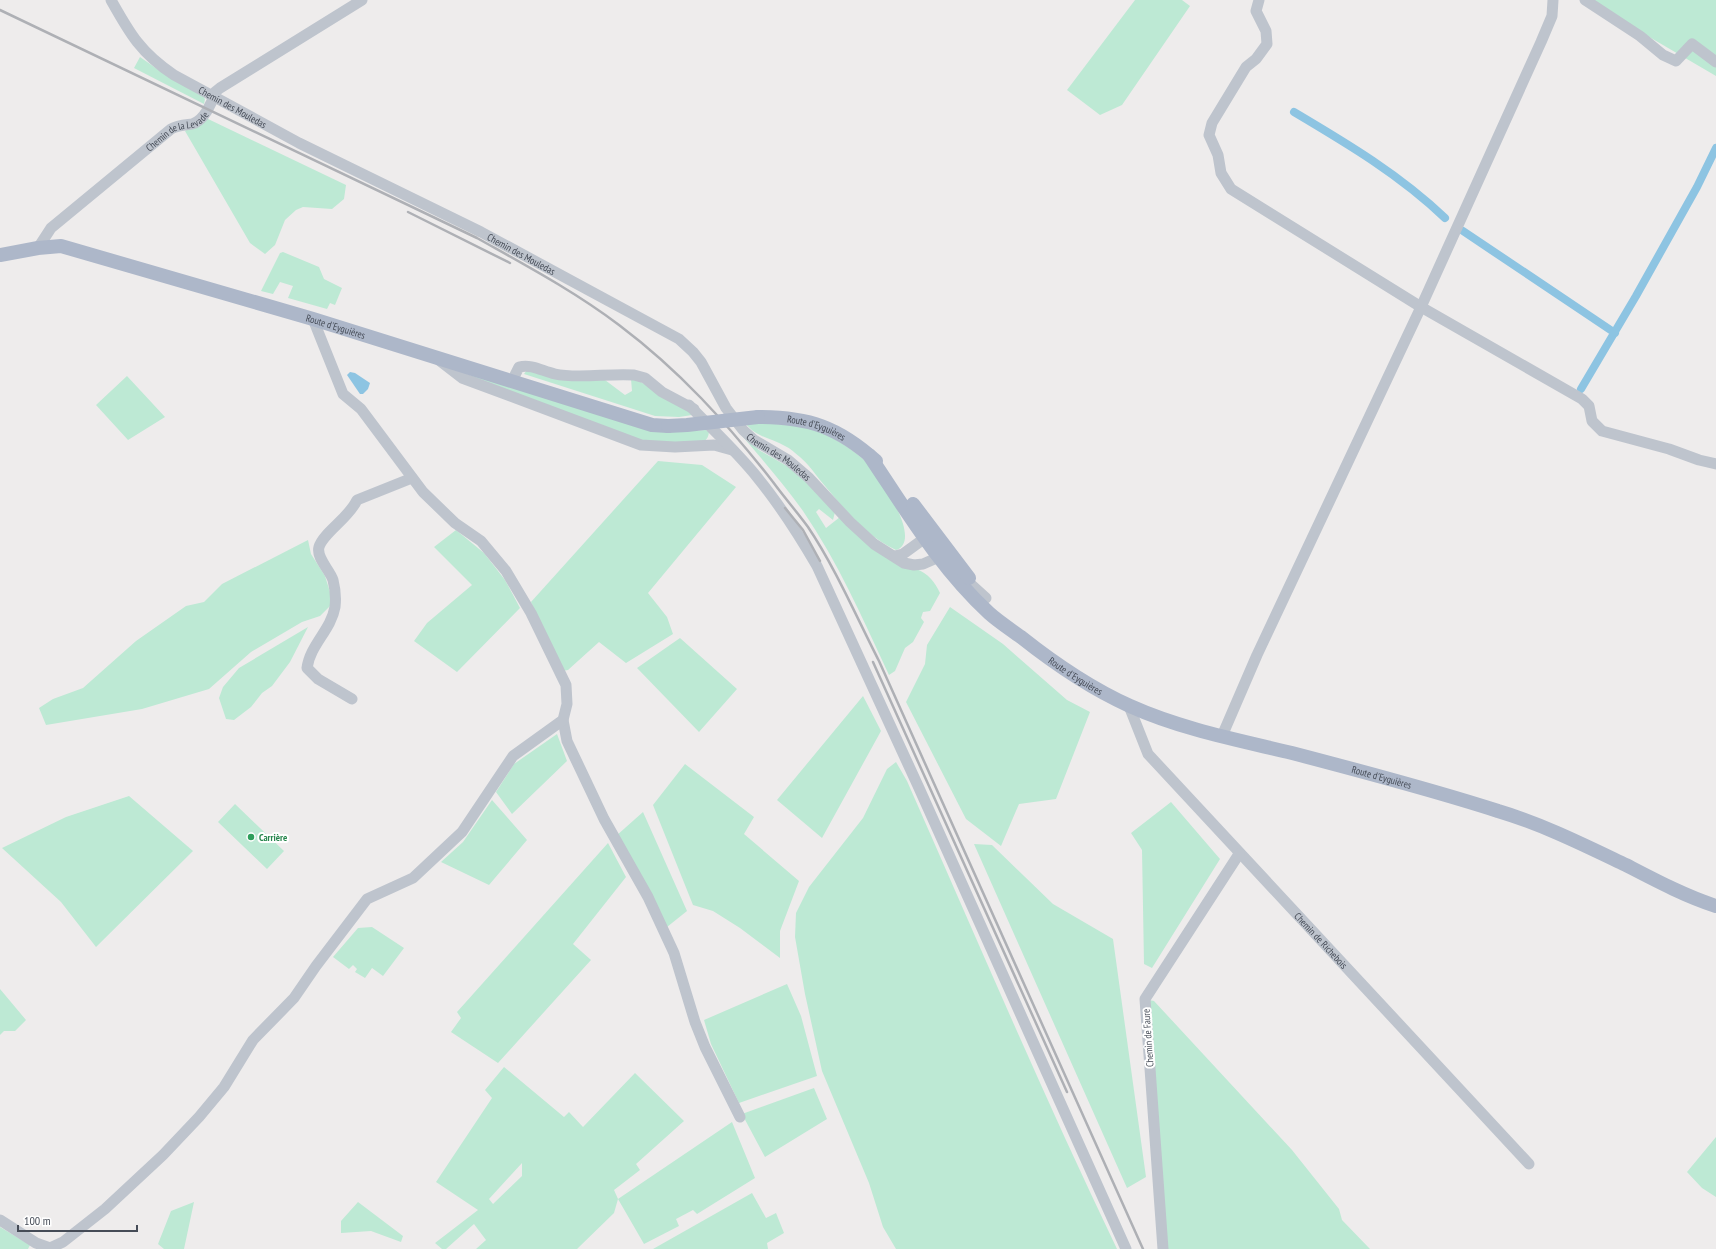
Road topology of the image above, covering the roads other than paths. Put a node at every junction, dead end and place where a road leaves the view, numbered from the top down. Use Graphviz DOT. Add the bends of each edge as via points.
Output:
graph roads {
  1 [pos="111,0"];
  2 [pos="362,0"];
  3 [pos="1259,0"];
  4 [pos="1553,0"];
  5 [pos="1585,0"];
  6 [pos="1716,62"];
  7 [pos="214,96"];
  8 [pos="38,248"];
  9 [pos="0,255"];
  10 [pos="1421,307"];
  11 [pos="313,319"];
  12 [pos="433,356"];
  13 [pos="512,381"];
  14 [pos="733,450"];
  15 [pos="1716,464"];
  16 [pos="412,478"];
  17 [pos="932,543"];
  18 [pos="896,556"];
  19 [pos="1045,656"];
  20 [pos="352,699"];
  21 [pos="1129,706"];
  22 [pos="563,720"];
  23 [pos="1222,736"];
  24 [pos="1239,854"];
  25 [pos="1716,906"];
  26 [pos="740,1117"];
  27 [pos="1529,1164"];
  28 [pos="0,1220"];
  29 [pos="1126,1249"];
  30 [pos="1163,1249"];
  1 -- 7 [label="street, Chemin des Mouledas" via="148,56 174,75"];
  2 -- 7 [label="street, Chemin de la Levade" via="220,88 214,92"];
  3 -- 10 [label="street" via="1256,11 1266,31 1267,44 1246,67 1212,123 1209,135 1218,155 1221,173 1231,189"];
  4 -- 10 [label="street" via="1552,16 1541,42"];
  5 -- 6 [label="street" via="1640,36 1663,55 1676,61 1692,44"];
  7 -- 8 [label="street, Chemin de la Levade" via="202,118 194,124 178,125 171,129 51,228"];
  7 -- 18 [label="street, Chemin des Mouledas" via="300,143 487,235 678,339 701,362 726,408 743,430 754,440 788,460 874,544"];
  8 -- 9 [label="main road, Route d'Eyguières"];
  8 -- 11 [label="main road, Route d'Eyguières" via="61,246"];
  10 -- 15 [label="street" via="1582,399 1589,406 1592,421 1602,431"];
  10 -- 23 [label="street" via="1254,662"];
  11 -- 12 [label="main road, Route d'Eyguières"];
  11 -- 16 [label="street" via="343,394 361,409"];
  12 -- 13 [label="main road, Route d'Eyguières"];
  12 -- 14 [label="street" via="462,378 642,445 714,445"];
  13 -- 14 [label="street" via="519,368 524,366 565,375 634,375 645,378 662,392 708,418"];
  13 -- 17 [label="main road, Route d'Eyguières, bridge" via="652,425 687,425 758,417 789,418 826,428 852,440 887,471"];
  14 -- 29 [label="street" via="757,478 817,566"];
  16 -- 20 [label="street" via="357,500 353,510 330,531 318,551 333,581 335,608 308,661 307,668 318,679"];
  16 -- 22 [label="street" via="455,523 481,541 506,571 531,613 566,685 567,704"];
  17 -- 18 [label="street"];
  17 -- 18 [label="street, Chemin des Mouledas" via="916,564 904,563"];
  17 -- 19 [label="main road, Route d'Eyguières" via="958,565 986,598"];
  17 -- 19 [label="main road, Route d'Eyguières" via="965,588 990,614"];
  19 -- 21 [label="main road, Route d'Eyguières" via="1085,684"];
  21 -- 23 [label="main road, Route d'Eyguières" via="1164,720"];
  21 -- 24 [label="street, Chemin de Richebois" via="1148,754"];
  22 -- 26 [label="street" via="567,741 604,819 648,898 674,953 705,1047"];
  22 -- 28 [label="street" via="512,756 462,832 413,878 367,899 294,998 253,1040 224,1087 163,1155 105,1209 63,1242 50,1248 36,1243"];
  23 -- 25 [label="main road, Route d'Eyguières" via="1437,791 1506,813"];
  24 -- 27 [label="street, Chemin de Richebois"];
  24 -- 30 [label="street, Chemin de Faure" via="1145,999"];
}
